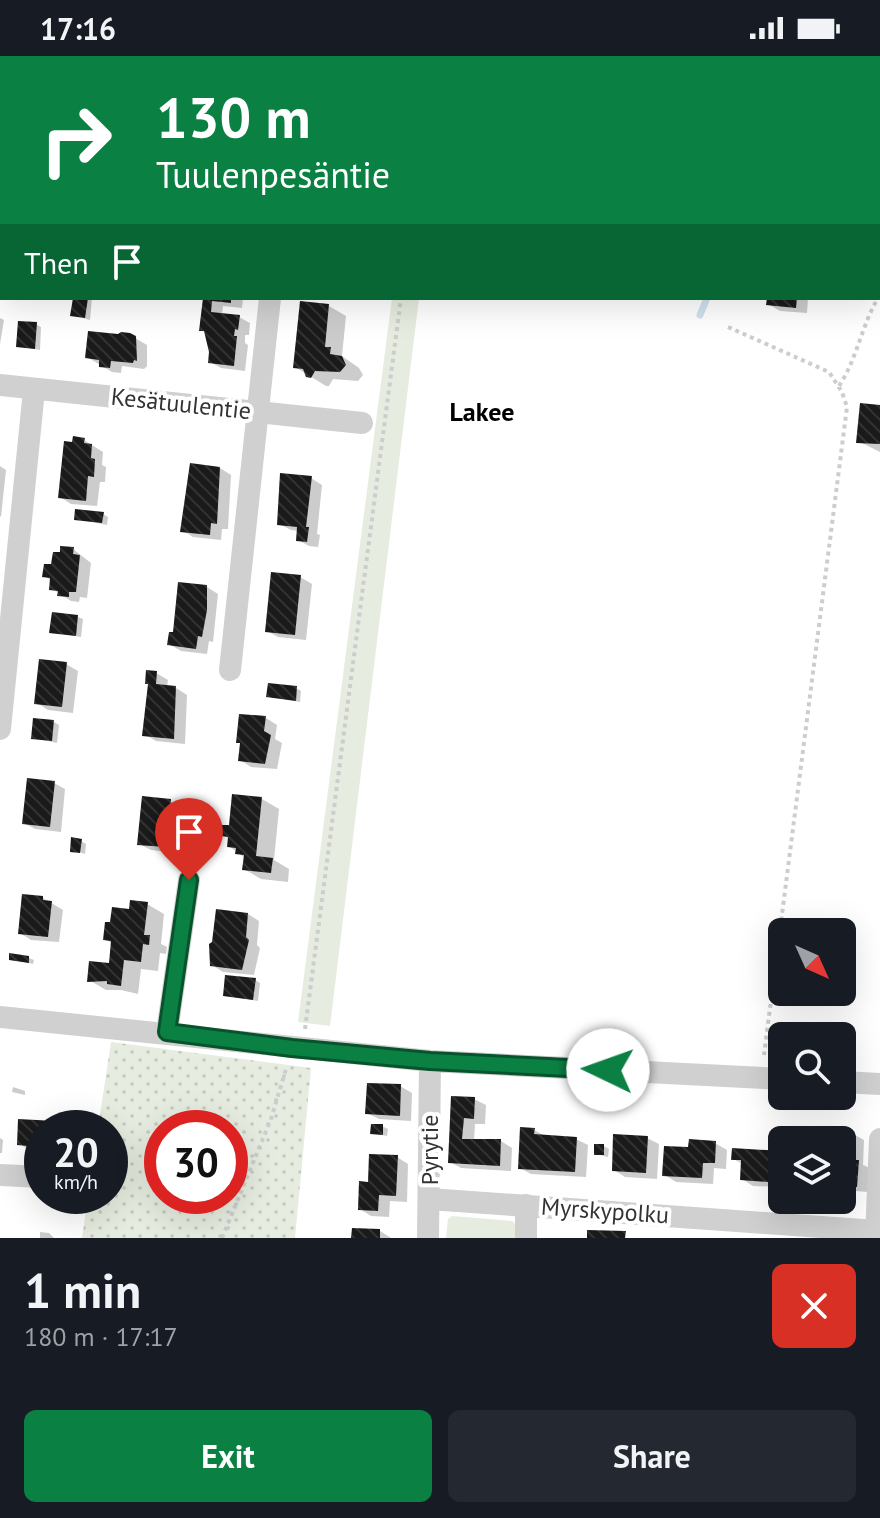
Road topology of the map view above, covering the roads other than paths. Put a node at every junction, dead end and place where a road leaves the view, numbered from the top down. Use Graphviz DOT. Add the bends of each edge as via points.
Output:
graph roads {
  1 [pos="270,300"];
  2 [pos="0,385"];
  3 [pos="34,390"];
  4 [pos="259,412"];
  5 [pos="362,423"];
  6 [pos="230,670"];
  7 [pos="0,729"];
  8 [pos="189,880"];
  9 [pos="0,1017"];
  10 [pos="167,1032"];
  11 [pos="430,1061"];
  12 [pos="768,1078"];
  13 [pos="856,1083"];
  14 [pos="880,1084"];
  15 [pos="880,1139"];
  16 [pos="0,1175"];
  17 [pos="24,1176"];
  18 [pos="429,1199"];
  19 [pos="526,1205"];
  20 [pos="771,1230"];
  21 [pos="877,1234"];
  22 [pos="428,1238"];
  23 [pos="526,1238"];
  1 -- 4 [label="street"];
  2 -- 3 [label="street, Kesätuulentie"];
  3 -- 4 [label="street, Kesätuulentie"];
  3 -- 7 [label="street"];
  4 -- 5 [label="street, Kesätuulentie"];
  4 -- 6 [label="street"];
  8 -- 10 [label="street"];
  9 -- 10 [label="street"];
  10 -- 11 [label="street" via="298,1041"];
  11 -- 12 [label="street"];
  11 -- 18 [label="street, Pyrytie"];
  13 -- 14 [label="street"];
  15 -- 21 [label="street"];
  16 -- 17 [label="street"];
  18 -- 19 [label="street, Myrskypolku"];
  18 -- 22 [label="street, Pyrytie"];
  19 -- 20 [label="street, Myrskypolku"];
  19 -- 23 [label="street"];
  20 -- 21 [label="street, Myrskypolku"];
}
